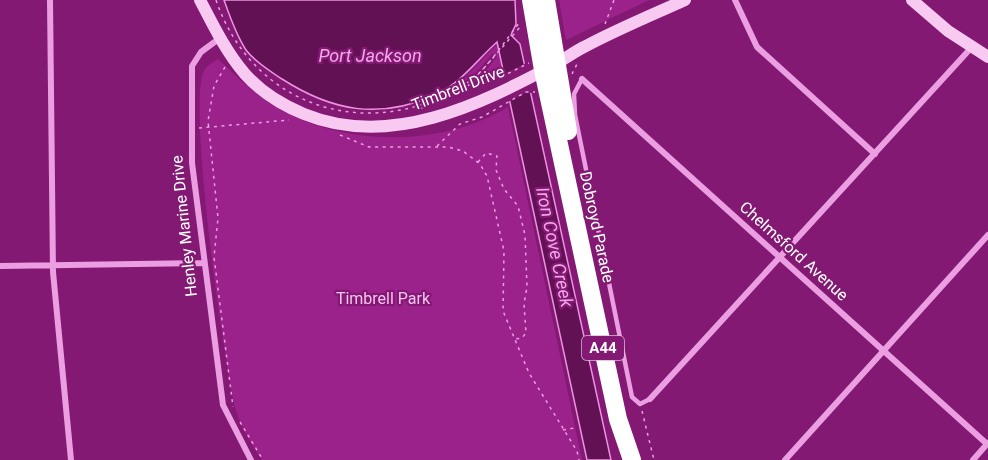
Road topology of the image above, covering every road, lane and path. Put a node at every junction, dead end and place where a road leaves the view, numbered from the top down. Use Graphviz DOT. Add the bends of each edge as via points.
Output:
graph roads {
  1 [pos="50,0"];
  2 [pos="200,0"];
  3 [pos="216,0"];
  4 [pos="531,0"];
  5 [pos="546,0"];
  6 [pos="614,0"];
  7 [pos="685,0"];
  8 [pos="735,0"];
  9 [pos="912,0"];
  10 [pos="520,24"];
  11 [pos="610,34"];
  12 [pos="221,38"];
  13 [pos="971,48"];
  14 [pos="988,57"];
  15 [pos="227,64"];
  16 [pos="541,68"];
  17 [pos="252,69"];
  18 [pos="257,74"];
  19 [pos="582,79"];
  20 [pos="470,82"];
  21 [pos="502,83"];
  22 [pos="278,90"];
  23 [pos="536,92"];
  24 [pos="294,99"];
  25 [pos="317,110"];
  26 [pos="324,111"];
  27 [pos="413,112"];
  28 [pos="405,113"];
  29 [pos="389,116"];
  30 [pos="292,120"];
  31 [pos="191,128"];
  32 [pos="210,129"];
  33 [pos="334,133"];
  34 [pos="436,147"];
  35 [pos="875,154"];
  36 [pos="478,162"];
  37 [pos="988,235"];
  38 [pos="782,257"];
  39 [pos="204,263"];
  40 [pos="0,266"];
  41 [pos="53,266"];
  42 [pos="193,272"];
  43 [pos="196,281"];
  44 [pos="514,339"];
  45 [pos="884,350"];
  46 [pos="650,399"];
  47 [pos="640,404"];
  48 [pos="233,409"];
  49 [pos="239,419"];
  50 [pos="574,428"];
  51 [pos="562,430"];
  52 [pos="987,444"];
  53 [pos="71,460"];
  54 [pos="251,460"];
  55 [pos="263,460"];
  56 [pos="579,460"];
  57 [pos="632,460"];
  58 [pos="643,460"];
  59 [pos="654,460"];
  60 [pos="784,460"];
  61 [pos="973,460"];
  1 -- 41 [label="street"];
  2 -- 12 [label="main road"];
  3 -- 20 [label="path" via="230,32 259,69 299,98 322,107 358,113 399,110 430,101"];
  4 -- 16 [label="highway, Dobroyd Parade / A44"];
  5 -- 16 [label="highway, Dobroyd Parade / A44"];
  6 -- 11 [label="path" via="604,22"];
  7 -- 11 [label="main road, Timbrell Drive"];
  8 -- 35 [label="street" via="757,47"];
  9 -- 13 [label="main road"];
  10 -- 20 [label="path"];
  11 -- 16 [label="main road, Timbrell Drive"];
  12 -- 21 [label="main road, Timbrell Drive" via="259,88 293,110 333,124 373,128 432,120"];
  12 -- 31 [label="street, Henley Marine Drive" via="201,52 192,66"];
  13 -- 14 [label="main road"];
  13 -- 35 [label="street"];
  15 -- 32 [label="path" via="214,87"];
  16 -- 21 [label="main road, Timbrell Drive"];
  16 -- 21 [label="path"];
  16 -- 57 [label="highway, Dobroyd Parade / A44" via="618,419"];
  16 -- 58 [label="highway, Dobroyd Parade / A44" via="570,151 625,402"];
  17 -- 18 [label="path"];
  19 -- 38 [label="street, Chelmsford Avenue"];
  19 -- 47 [label="lane, Dobroyd Parade" via="574,94 583,162 632,397"];
  20 -- 21 [label="path"];
  20 -- 27 [label="path"];
  22 -- 24 [label="path"];
  23 -- 34 [label="path" via="526,92 482,117 460,124"];
  25 -- 26 [label="path"];
  28 -- 29 [label="path"];
  30 -- 32 [label="path"];
  31 -- 32 [label="path"];
  31 -- 39 [label="street, Henley Marine Drive"];
  32 -- 48 [label="path" via="218,218 214,257"];
  33 -- 34 [label="path" via="369,147"];
  34 -- 36 [label="path" via="463,151"];
  35 -- 38 [label="street"];
  36 -- 44 [label="path" via="487,177 492,209 500,227 504,251 503,311"];
  36 -- 44 [label="path" via="486,153 497,156 496,170 504,189 519,206 525,235 526,333"];
  37 -- 45 [label="street"];
  38 -- 45 [label="street, Chelmsford Avenue"];
  38 -- 46 [label="street"];
  39 -- 41 [label="street"];
  39 -- 54 [label="street, Henley Marine Drive" via="224,412"];
  40 -- 41 [label="street"];
  41 -- 53 [label="street"];
  42 -- 43 [label="path"];
  44 -- 51 [label="path"];
  45 -- 52 [label="street, Chelmsford Avenue"];
  45 -- 60 [label="street"];
  46 -- 47 [label="lane"];
  47 -- 59 [label="path"];
  49 -- 55 [label="path"];
  50 -- 51 [label="path"];
  51 -- 56 [label="path"];
  52 -- 61 [label="street"];
}
